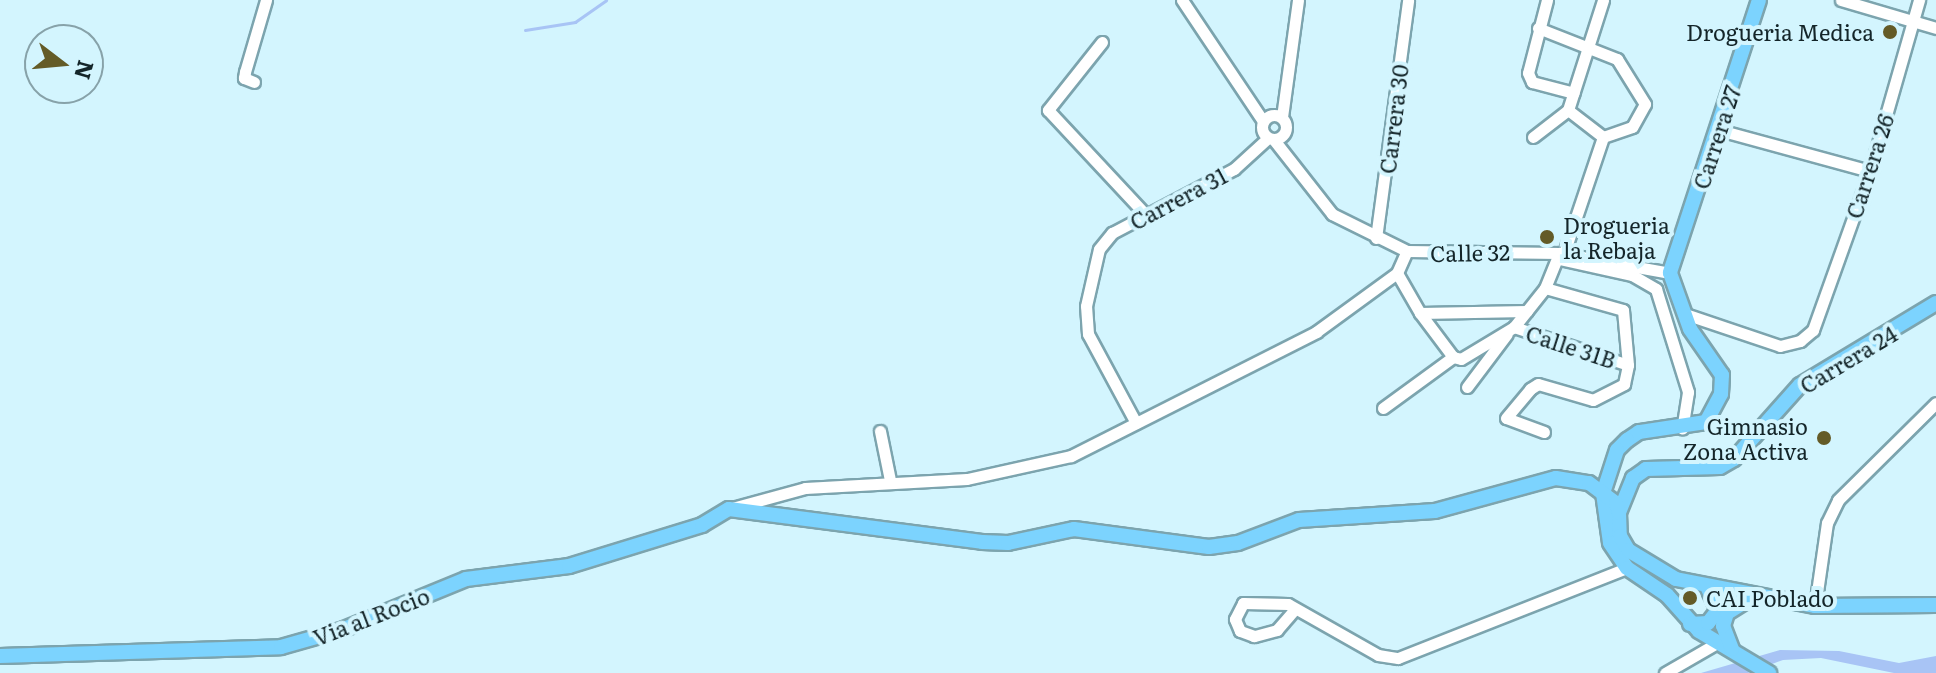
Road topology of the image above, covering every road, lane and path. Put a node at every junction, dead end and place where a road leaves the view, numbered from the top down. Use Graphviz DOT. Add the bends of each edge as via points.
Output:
graph roads {
  1 [pos="266,0"];
  2 [pos="1182,0"];
  3 [pos="1298,0"];
  4 [pos="1408,0"];
  5 [pos="1547,0"];
  6 [pos="1603,0"];
  7 [pos="1759,0"];
  8 [pos="1841,0"];
  9 [pos="1919,0"];
  10 [pos="1913,21"];
  11 [pos="1538,28"];
  12 [pos="1936,28"];
  13 [pos="1102,42"];
  14 [pos="1588,50"];
  15 [pos="254,82"];
  16 [pos="1574,93"];
  17 [pos="1568,110"];
  18 [pos="1272,117"];
  19 [pos="1719,130"];
  20 [pos="1273,137"];
  21 [pos="1533,137"];
  22 [pos="1603,137"];
  23 [pos="1870,171"];
  24 [pos="1146,215"];
  25 [pos="1376,238"];
  26 [pos="1407,251"];
  27 [pos="1560,255"];
  28 [pos="1397,273"];
  29 [pos="1670,273"];
  30 [pos="1545,288"];
  31 [pos="1936,303"];
  32 [pos="1527,311"];
  33 [pos="1420,313"];
  34 [pos="1685,314"];
  35 [pos="1511,330"];
  36 [pos="1453,357"];
  37 [pos="1628,365"];
  38 [pos="1467,387"];
  39 [pos="1936,403"];
  40 [pos="1383,408"];
  41 [pos="1136,423"];
  42 [pos="1682,429"];
  43 [pos="880,431"];
  44 [pos="1544,432"];
  45 [pos="890,480"];
  46 [pos="1603,493"];
  47 [pos="729,509"];
  48 [pos="1619,513"];
  49 [pos="1627,568"];
  50 [pos="1707,586"];
  51 [pos="1753,596"];
  52 [pos="1936,605"];
  53 [pos="1815,606"];
  54 [pos="1295,609"];
  55 [pos="1690,624"];
  56 [pos="1717,643"];
  57 [pos="1733,651"];
  58 [pos="0,656"];
  59 [pos="1665,673"];
  60 [pos="1769,673"];
  1 -- 15 [label="street" via="258,47 244,78"];
  2 -- 18 [label="street" via="1245,96"];
  3 -- 18 [label="street" via="1286,92"];
  4 -- 25 [label="street, Carrera 30"];
  5 -- 11 [label="street"];
  6 -- 14 [label="street"];
  7 -- 19 [label="main road, Carrera 27"];
  8 -- 10 [label="street"];
  9 -- 10 [label="street, Carrera 26"];
  10 -- 12 [label="street"];
  10 -- 23 [label="street, Carrera 26"];
  11 -- 14 [label="street"];
  11 -- 16 [label="street" via="1528,73 1532,82"];
  13 -- 24 [label="street" via="1048,110"];
  14 -- 16 [label="street"];
  14 -- 22 [label="street" via="1617,59 1645,104 1632,127"];
  16 -- 17 [label="street"];
  17 -- 21 [label="street"];
  17 -- 22 [label="street"];
  18 -- 20 [label="street"];
  18 -- 20 [label="street"];
  19 -- 23 [label="street"];
  19 -- 29 [label="main road, Carrera 27"];
  20 -- 24 [label="street, Carrera 31" via="1198,191"];
  20 -- 25 [label="street, Calle 32" via="1332,214"];
  22 -- 27 [label="street"];
  23 -- 34 [label="street, Carrera 26" via="1813,330 1800,341 1780,346"];
  24 -- 41 [label="street, Carrera 31" via="1112,233 1099,249 1086,306 1088,334"];
  25 -- 26 [label="street, Calle 32"];
  26 -- 27 [label="street, Calle 32"];
  26 -- 28 [label="street"];
  27 -- 29 [label="street, Calle 32"];
  27 -- 30 [label="street"];
  27 -- 42 [label="street" via="1632,275 1656,289 1688,392"];
  28 -- 33 [label="street"];
  28 -- 41 [label="street" via="1316,332"];
  29 -- 34 [label="main road"];
  30 -- 32 [label="street"];
  30 -- 37 [label="street" via="1623,310"];
  31 -- 48 [label="main road, Carrera 24" via="1800,385 1727,463 1646,469 1633,478"];
  32 -- 33 [label="street"];
  32 -- 35 [label="street"];
  33 -- 36 [label="street"];
  34 -- 42 [label="main road" via="1722,375 1713,415"];
  35 -- 36 [label="street" via="1470,357"];
  35 -- 37 [label="street, Calle 31B"];
  35 -- 38 [label="street"];
  36 -- 40 [label="street"];
  37 -- 44 [label="street" via="1624,384 1593,400 1538,384 1530,389 1506,418"];
  39 -- 53 [label="street" via="1838,500 1827,523"];
  41 -- 45 [label="street" via="1071,456 967,479"];
  42 -- 46 [label="main road" via="1639,432 1627,440 1617,450"];
  43 -- 45 [label="street"];
  45 -- 47 [label="street" via="805,488"];
  46 -- 47 [label="main road" via="1589,483 1556,478 1435,511 1299,520 1238,543 1209,547 1074,529 1008,543 982,542"];
  46 -- 48 [label="main road"];
  46 -- 49 [label="main road" via="1610,543"];
  47 -- 58 [label="main road, Via al Rocio" via="702,525 569,566 466,579 344,629 281,647"];
  48 -- 50 [label="main road" via="1620,536 1637,557 1676,579"];
  49 -- 54 [label="street" via="1398,658 1378,655"];
  49 -- 55 [label="main road" via="1667,595"];
  50 -- 51 [label="main road"];
  50 -- 55 [label="main road" via="1718,610 1708,623"];
  51 -- 53 [label="main road"];
  51 -- 57 [label="main road" via="1727,613 1725,640"];
  52 -- 53 [label="main road"];
  54 -- 54 [label="street" via="1255,600 1243,603 1235,619 1240,631 1254,636 1277,630"];
  55 -- 56 [label="main road"];
  56 -- 57 [label="main road"];
  56 -- 59 [label="street"];
  57 -- 60 [label="main road"];
}
